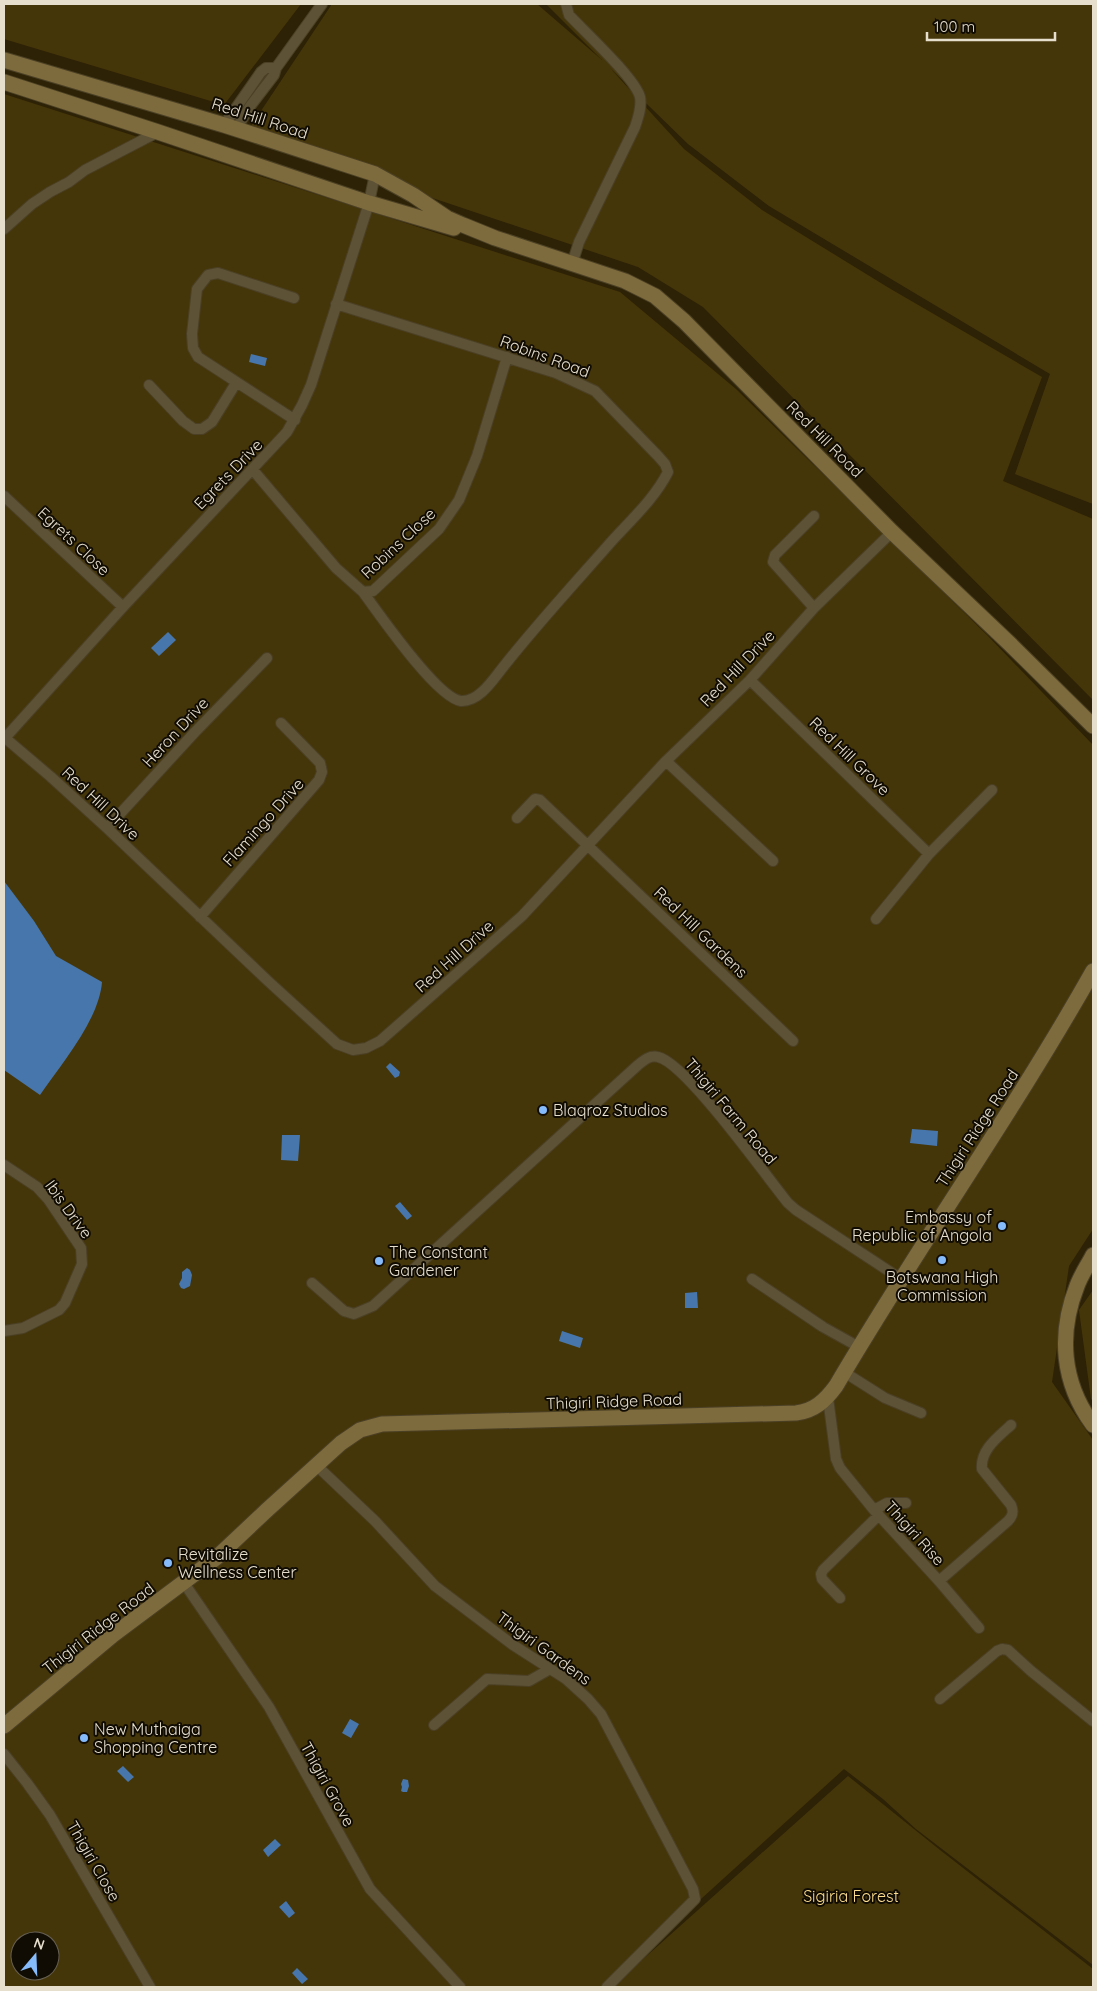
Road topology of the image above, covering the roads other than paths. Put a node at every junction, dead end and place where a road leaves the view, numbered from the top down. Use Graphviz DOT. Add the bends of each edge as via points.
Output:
graph roads {
  1 [pos="322,4"];
  2 [pos="566,4"];
  3 [pos="4,60"];
  4 [pos="4,82"];
  5 [pos="230,127"];
  6 [pos="158,132"];
  7 [pos="375,174"];
  8 [pos="368,203"];
  9 [pos="4,229"];
  10 [pos="495,238"];
  11 [pos="572,264"];
  12 [pos="294,298"];
  13 [pos="336,304"];
  14 [pos="507,357"];
  15 [pos="236,383"];
  16 [pos="149,384"];
  17 [pos="294,420"];
  18 [pos="253,470"];
  19 [pos="4,496"];
  20 [pos="814,516"];
  21 [pos="892,532"];
  22 [pos="363,592"];
  23 [pos="123,607"];
  24 [pos="814,608"];
  25 [pos="267,658"];
  26 [pos="750,680"];
  27 [pos="281,723"];
  28 [pos="1093,726"];
  29 [pos="5,738"];
  30 [pos="666,761"];
  31 [pos="992,790"];
  32 [pos="516,818"];
  33 [pos="107,828"];
  34 [pos="588,846"];
  35 [pos="928,854"];
  36 [pos="773,862"];
  37 [pos="200,916"];
  38 [pos="876,919"];
  39 [pos="1093,971"];
  40 [pos="793,1041"];
  41 [pos="4,1165"];
  42 [pos="1093,1255"];
  43 [pos="752,1279"];
  44 [pos="901,1280"];
  45 [pos="312,1284"];
  46 [pos="4,1331"];
  47 [pos="859,1347"];
  48 [pos="844,1372"];
  49 [pos="828,1398"];
  50 [pos="921,1413"];
  51 [pos="1011,1425"];
  52 [pos="1093,1425"];
  53 [pos="316,1466"];
  54 [pos="906,1503"];
  55 [pos="876,1512"];
  56 [pos="939,1580"];
  57 [pos="184,1584"];
  58 [pos="840,1598"];
  59 [pos="979,1628"];
  60 [pos="550,1669"];
  61 [pos="940,1699"];
  62 [pos="1093,1721"];
  63 [pos="434,1725"];
  64 [pos="4,1726"];
  65 [pos="4,1754"];
  66 [pos="150,1987"];
  67 [pos="460,1987"];
  68 [pos="607,1987"];
  1 -- 5 [label="street" via="276,68 266,68 261,72"];
  2 -- 11 [label="street" via="569,15 634,83 640,98 635,127 578,242"];
  3 -- 5 [label="main road, Red Hill Road"];
  4 -- 6 [label="main road, Red Hill Road"];
  5 -- 7 [label="main road, Red Hill Road"];
  6 -- 8 [label="main road, Red Hill Road"];
  6 -- 9 [label="street" via="50,192"];
  7 -- 8 [label="street, Egrets Drive"];
  7 -- 10 [label="main road, Red Hill Road" via="447,218"];
  8 -- 10 [label="main road, Red Hill Road"];
  8 -- 13 [label="street, Egrets Drive"];
  10 -- 11 [label="main road, Red Hill Road"];
  11 -- 21 [label="main road, Red Hill Road" via="625,281 655,296 684,321"];
  12 -- 15 [label="street" via="218,273 208,275 202,282 198,289 192,348 198,357"];
  13 -- 14 [label="street, Robins Road"];
  13 -- 17 [label="street, Egrets Drive" via="310,385"];
  14 -- 22 [label="street, Robins Close" via="477,456 459,500 439,529 373,591"];
  14 -- 22 [label="street, Robins Road" via="566,376 595,391 665,464 668,472 663,483 516,649 487,688 472,699 461,701 449,696 432,680"];
  15 -- 16 [label="street" via="212,422 202,429 194,429 183,422"];
  15 -- 17 [label="street"];
  17 -- 18 [label="street, Egrets Drive" via="288,432"];
  18 -- 22 [label="street, Robins Close" via="336,568"];
  18 -- 23 [label="street, Egrets Drive"];
  19 -- 23 [label="street, Egrets Close"];
  20 -- 24 [label="street" via="773,560"];
  21 -- 24 [label="street, Red Hill Drive"];
  21 -- 28 [label="main road, Red Hill Road"];
  23 -- 29 [label="street, Egrets Drive"];
  24 -- 26 [label="street, Red Hill Drive"];
  25 -- 33 [label="street, Heron Drive"];
  26 -- 30 [label="street, Red Hill Drive"];
  26 -- 35 [label="street, Red Hill Grove"];
  27 -- 37 [label="street, Flamingo Drive" via="320,764 319,780"];
  29 -- 33 [label="street, Red Hill Drive"];
  30 -- 34 [label="street, Red Hill Drive"];
  30 -- 36 [label="street"];
  31 -- 35 [label="street"];
  32 -- 34 [label="street, Red Hill Gardens" via="535,799 540,800"];
  33 -- 37 [label="street, Red Hill Drive"];
  34 -- 37 [label="street, Red Hill Drive" via="522,916 410,1015 380,1041 358,1049 337,1044"];
  34 -- 40 [label="street, Red Hill Gardens"];
  35 -- 38 [label="street"];
  39 -- 44 [label="main road, Thigiri Ridge Road" via="1042,1059"];
  41 -- 46 [label="street, Ibis Drive" via="37,1187 48,1199 81,1248 82,1264 59,1310 23,1328"];
  42 -- 52 [label="main road" via="1069,1308 1066,1337 1068,1376"];
  43 -- 47 [label="street"];
  44 -- 45 [label="street, Thigiri Farm Road" via="811,1222 788,1203 683,1074 668,1061 653,1056 638,1065 373,1306 354,1314 344,1311"];
  44 -- 47 [label="main road, Thigiri Ridge Road"];
  47 -- 48 [label="main road, Thigiri Ridge Road"];
  48 -- 49 [label="main road, Thigiri Ridge Road"];
  48 -- 50 [label="street" via="885,1398"];
  49 -- 53 [label="main road, Thigiri Ridge Road" via="809,1411 796,1413 382,1424 360,1430"];
  49 -- 55 [label="street, Thigiri Rise" via="840,1468"];
  51 -- 56 [label="street, Thigiri Rise" via="991,1442 981,1463 982,1469 1010,1505 1012,1514 1008,1521"];
  53 -- 57 [label="main road, Thigiri Ridge Road"];
  53 -- 60 [label="street, Thigiri Gardens" via="375,1521 435,1586 513,1646"];
  54 -- 55 [label="street" via="887,1503"];
  55 -- 56 [label="street, Thigiri Rise"];
  55 -- 58 [label="street" via="821,1574"];
  56 -- 59 [label="street"];
  57 -- 64 [label="main road, Thigiri Ridge Road" via="113,1635"];
  57 -- 67 [label="street, Thigiri Grove" via="268,1707 370,1889"];
  60 -- 63 [label="street" via="529,1681 484,1680"];
  60 -- 68 [label="street, Thigiri Gardens" via="588,1698 600,1714 693,1889 695,1900"];
  61 -- 62 [label="street" via="1002,1649 1008,1650"];
  65 -- 66 [label="street, Thigiri Close" via="50,1815"];
}
